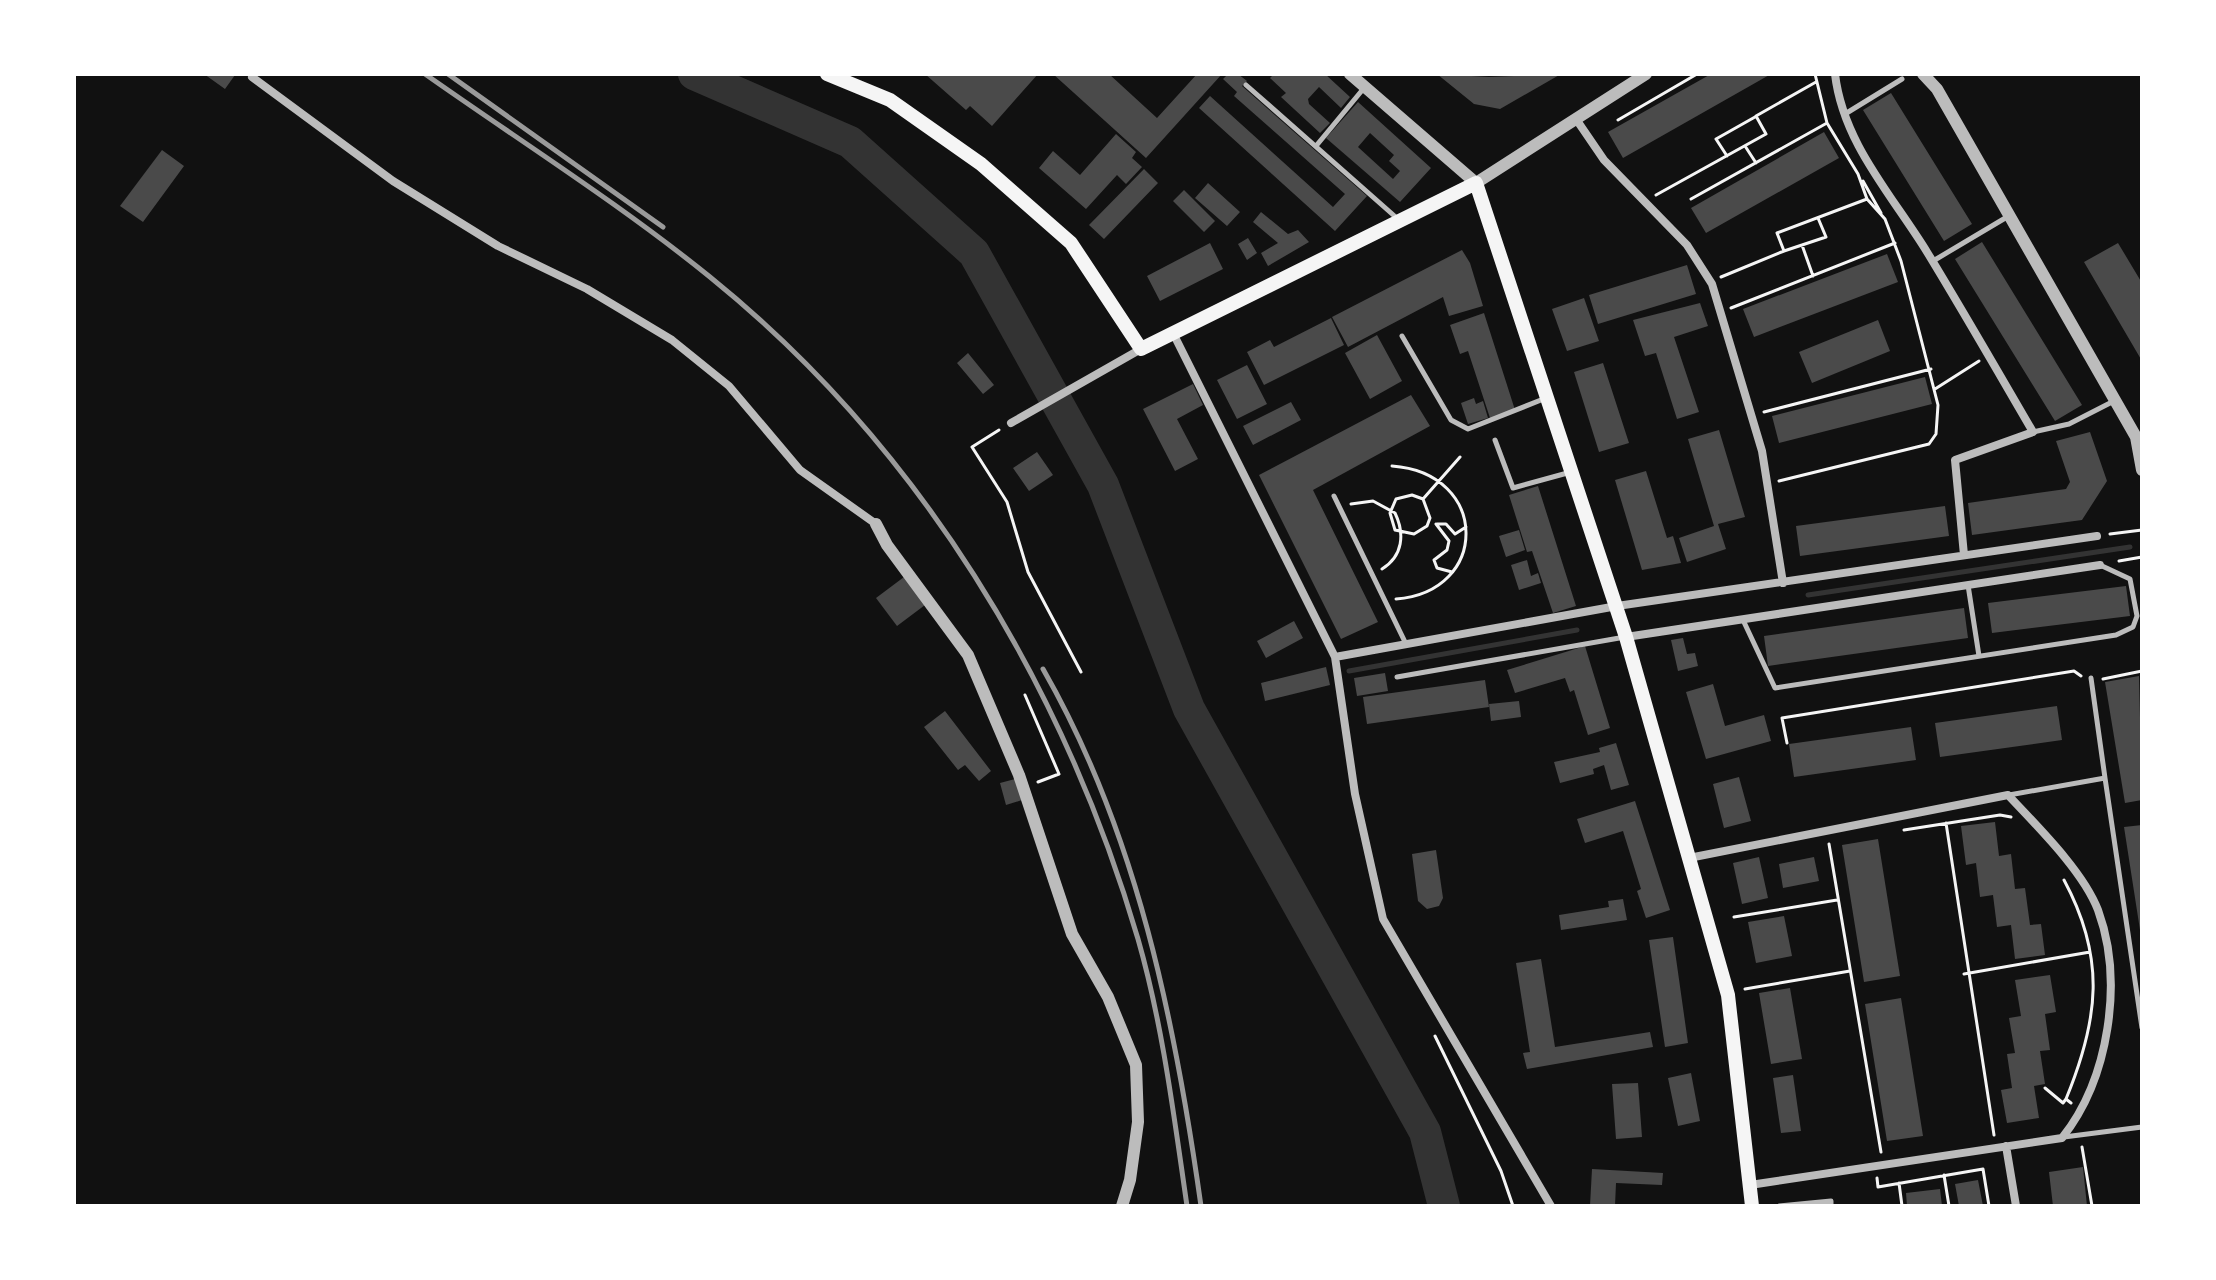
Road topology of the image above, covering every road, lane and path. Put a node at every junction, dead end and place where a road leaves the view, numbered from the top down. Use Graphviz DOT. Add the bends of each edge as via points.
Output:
graph roads {
  1 [pos="830,74"];
  2 [pos="1350,74"];
  3 [pos="1697,74"];
  4 [pos="1815,74"];
  5 [pos="1835,74"];
  6 [pos="1923,74"];
  7 [pos="1639,76"];
  8 [pos="252,77"];
  9 [pos="1902,79"];
  10 [pos="1816,82"];
  11 [pos="1246,85"];
  12 [pos="1365,87"];
  13 [pos="1845,114"];
  14 [pos="1756,116"];
  15 [pos="1576,119"];
  16 [pos="1618,120"];
  17 [pos="1827,123"];
  18 [pos="1316,146"];
  19 [pos="1745,146"];
  20 [pos="1727,156"];
  21 [pos="1756,163"];
  22 [pos="1858,174"];
  23 [pos="1476,183"];
  24 [pos="1691,199"];
  25 [pos="1867,199"];
  26 [pos="1642,203"];
  27 [pos="2010,215"];
  28 [pos="1817,218"];
  29 [pos="1885,219"];
  30 [pos="1400,220"];
  31 [pos="1895,243"];
  32 [pos="1802,245"];
  33 [pos="1784,251"];
  34 [pos="1932,261"];
  35 [pos="1813,276"];
  36 [pos="1710,281"];
  37 [pos="1721,312"];
  38 [pos="1173,333"];
  39 [pos="1402,336"];
  40 [pos="1141,349"];
  41 [pos="1980,360"];
  42 [pos="1931,369"];
  43 [pos="1935,389"];
  44 [pos="1547,398"];
  45 [pos="2116,400"];
  46 [pos="1752,416"];
  47 [pos="1011,423"];
  48 [pos="2033,432"];
  49 [pos="1495,440"];
  50 [pos="1460,457"];
  51 [pos="1392,466"];
  52 [pos="2142,470"];
  53 [pos="1572,472"];
  54 [pos="1440,480"];
  55 [pos="1768,484"];
  56 [pos="1334,496"];
  57 [pos="1423,499"];
  58 [pos="1391,508"];
  59 [pos="1340,509"];
  60 [pos="876,524"];
  61 [pos="1428,524"];
  62 [pos="1436,524"];
  63 [pos="1466,527"];
  64 [pos="2142,530"];
  65 [pos="2097,536"];
  66 [pos="1964,555"];
  67 [pos="2100,565"];
  68 [pos="1452,572"];
  69 [pos="1372,575"];
  70 [pos="1783,583"];
  71 [pos="1968,585"];
  72 [pos="1384,600"];
  73 [pos="1617,606"];
  74 [pos="1742,619"];
  75 [pos="1626,637"];
  76 [pos="1406,645"];
  77 [pos="1979,656"];
  78 [pos="1335,657"];
  79 [pos="2142,671"];
  80 [pos="1081,672"];
  81 [pos="1397,677"];
  82 [pos="2091,680"];
  83 [pos="1025,695"];
  84 [pos="1787,743"];
  85 [pos="2105,778"];
  86 [pos="1023,787"];
  87 [pos="2008,795"];
  88 [pos="2019,822"];
  89 [pos="1946,823"];
  90 [pos="1827,829"];
  91 [pos="1902,831"];
  92 [pos="1689,858"];
  93 [pos="2060,873"];
  94 [pos="1839,900"];
  95 [pos="1734,917"];
  96 [pos="2091,952"];
  97 [pos="1850,971"];
  98 [pos="1966,974"];
  99 [pos="1745,989"];
  100 [pos="2142,1028"];
  101 [pos="1435,1036"];
  102 [pos="2045,1088"];
  103 [pos="2066,1099"];
  104 [pos="2080,1109"];
  105 [pos="2142,1127"];
  106 [pos="1994,1135"];
  107 [pos="2062,1138"];
  108 [pos="2006,1146"];
  109 [pos="2082,1147"];
  110 [pos="1878,1164"];
  111 [pos="1944,1175"];
  112 [pos="1899,1183"];
  113 [pos="1750,1185"];
  114 [pos="1122,1206"];
  115 [pos="1513,1206"];
  116 [pos="1551,1206"];
  117 [pos="1752,1206"];
  118 [pos="1779,1206"];
  119 [pos="1831,1206"];
  120 [pos="1902,1206"];
  121 [pos="1949,1206"];
  122 [pos="1989,1206"];
  123 [pos="2016,1206"];
  124 [pos="2092,1206"];
  1 -- 40 [label="main road" via="890,100 981,164 1071,243"];
  2 -- 12 [label="street"];
  3 -- 16 [label="path"];
  4 -- 10 [label="path"];
  5 -- 13 [label="street" via="1837,99"];
  6 -- 27 [label="street" via="1937,89"];
  7 -- 15 [label="street"];
  8 -- 60 [label="street" via="393,181 498,246 587,289 672,340 729,386 800,470"];
  9 -- 13 [label="lane"];
  10 -- 14 [label="path"];
  10 -- 17 [label="path"];
  11 -- 18 [label="lane"];
  12 -- 18 [label="lane"];
  12 -- 23 [label="street"];
  13 -- 34 [label="street" via="1871,171"];
  14 -- 19 [label="path" via="1766,134"];
  14 -- 20 [label="path" via="1716,139"];
  15 -- 23 [label="street"];
  15 -- 26 [label="street"];
  17 -- 21 [label="path"];
  17 -- 22 [label="path"];
  18 -- 30 [label="lane"];
  19 -- 20 [label="path"];
  19 -- 21 [label="path"];
  20 -- 26 [label="path"];
  21 -- 24 [label="path"];
  22 -- 25 [label="path"];
  22 -- 29 [label="path"];
  23 -- 30 [label="main road"];
  23 -- 44 [label="main road"];
  25 -- 28 [label="path"];
  25 -- 29 [label="path"];
  26 -- 36 [label="street" via="1687,245"];
  27 -- 34 [label="lane"];
  27 -- 45 [label="street"];
  28 -- 32 [label="path" via="1826,237"];
  28 -- 33 [label="path" via="1777,233"];
  29 -- 31 [label="path"];
  30 -- 38 [label="main road"];
  31 -- 35 [label="path"];
  31 -- 42 [label="path"];
  32 -- 33 [label="path"];
  32 -- 35 [label="path"];
  33 -- 36 [label="path"];
  34 -- 48 [label="street"];
  35 -- 37 [label="path"];
  36 -- 37 [label="street"];
  37 -- 46 [label="street"];
  38 -- 40 [label="main road"];
  38 -- 78 [label="street"];
  39 -- 44 [label="lane" via="1451,420 1468,429"];
  40 -- 47 [label="street"];
  41 -- 43 [label="path"];
  42 -- 43 [label="path"];
  42 -- 46 [label="path"];
  43 -- 55 [label="path" via="1936,434 1929,444"];
  44 -- 53 [label="main road"];
  45 -- 48 [label="lane" via="2069,424"];
  45 -- 52 [label="street" via="2136,437"];
  46 -- 55 [label="street"];
  47 -- 80 [label="path" via="972,447 1007,502 1028,572"];
  48 -- 66 [label="street" via="1955,460"];
  49 -- 53 [label="lane" via="1513,488"];
  50 -- 54 [label="path"];
  51 -- 54 [label="path" via="1416,468"];
  53 -- 73 [label="main road"];
  54 -- 57 [label="path"];
  54 -- 63 [label="path" via="1460,506"];
  55 -- 70 [label="street"];
  56 -- 59 [label="lane"];
  57 -- 58 [label="path" via="1403,496"];
  57 -- 61 [label="path"];
  58 -- 59 [label="path" via="1373,501"];
  58 -- 61 [label="path" via="1395,530 1422,531"];
  58 -- 69 [label="path" via="1399,522 1400,550"];
  59 -- 69 [label="lane"];
  60 -- 86 [label="street" via="968,655"];
  61 -- 62 [label="path"];
  62 -- 63 [label="path" via="1446,524 1455,534"];
  62 -- 68 [label="path" via="1449,541 1447,550 1434,560 1437,568"];
  63 -- 68 [label="path" via="1464,553"];
  64 -- 65 [label="path"];
  65 -- 66 [label="street"];
  66 -- 70 [label="street"];
  67 -- 71 [label="street"];
  67 -- 77 [label="lane" via="2130,579 2137,616 2133,627 2116,635"];
  68 -- 72 [label="path" via="1432,590"];
  69 -- 72 [label="lane"];
  70 -- 73 [label="street"];
  71 -- 74 [label="street"];
  71 -- 77 [label="lane"];
  72 -- 76 [label="lane"];
  73 -- 75 [label="main road"];
  73 -- 76 [label="street"];
  74 -- 75 [label="street"];
  74 -- 77 [label="lane" via="1775,688"];
  75 -- 81 [label="lane"];
  75 -- 92 [label="main road"];
  76 -- 78 [label="street"];
  78 -- 116 [label="street" via="1355,794 1383,919"];
  79 -- 82 [label="path"];
  82 -- 84 [label="path" via="2074,671 1782,718"];
  82 -- 85 [label="lane"];
  83 -- 86 [label="path" via="1059,774"];
  85 -- 87 [label="lane"];
  85 -- 100 [label="lane"];
  86 -- 114 [label="street" via="1072,934 1108,997 1136,1065 1138,1122"];
  87 -- 90 [label="street"];
  87 -- 104 [label="street" via="2058,848 2098,909 2110,968 2109,1022"];
  88 -- 89 [label="path" via="2000,815"];
  89 -- 91 [label="path"];
  89 -- 98 [label="path"];
  90 -- 92 [label="street"];
  90 -- 94 [label="path"];
  92 -- 113 [label="main road" via="1728,995"];
  93 -- 96 [label="path" via="2078,906"];
  94 -- 95 [label="path"];
  94 -- 97 [label="path"];
  96 -- 98 [label="path"];
  96 -- 103 [label="path" via="2095,994 2090,1032"];
  97 -- 99 [label="path"];
  97 -- 110 [label="path"];
  98 -- 106 [label="path"];
  101 -- 115 [label="path"];
  102 -- 103 [label="path" via="2063,1103"];
  103 -- 104 [label="path"];
  104 -- 107 [label="street"];
  105 -- 107 [label="lane"];
  107 -- 108 [label="street"];
  108 -- 110 [label="street"];
  108 -- 123 [label="street"];
  109 -- 124 [label="path"];
  110 -- 112 [label="path" via="1878,1187"];
  110 -- 113 [label="street"];
  111 -- 112 [label="path"];
  111 -- 121 [label="path"];
  111 -- 122 [label="path" via="1983,1169"];
  112 -- 120 [label="path"];
  113 -- 117 [label="main road"];
  118 -- 119 [label="lane" via="1831,1201"];
}
